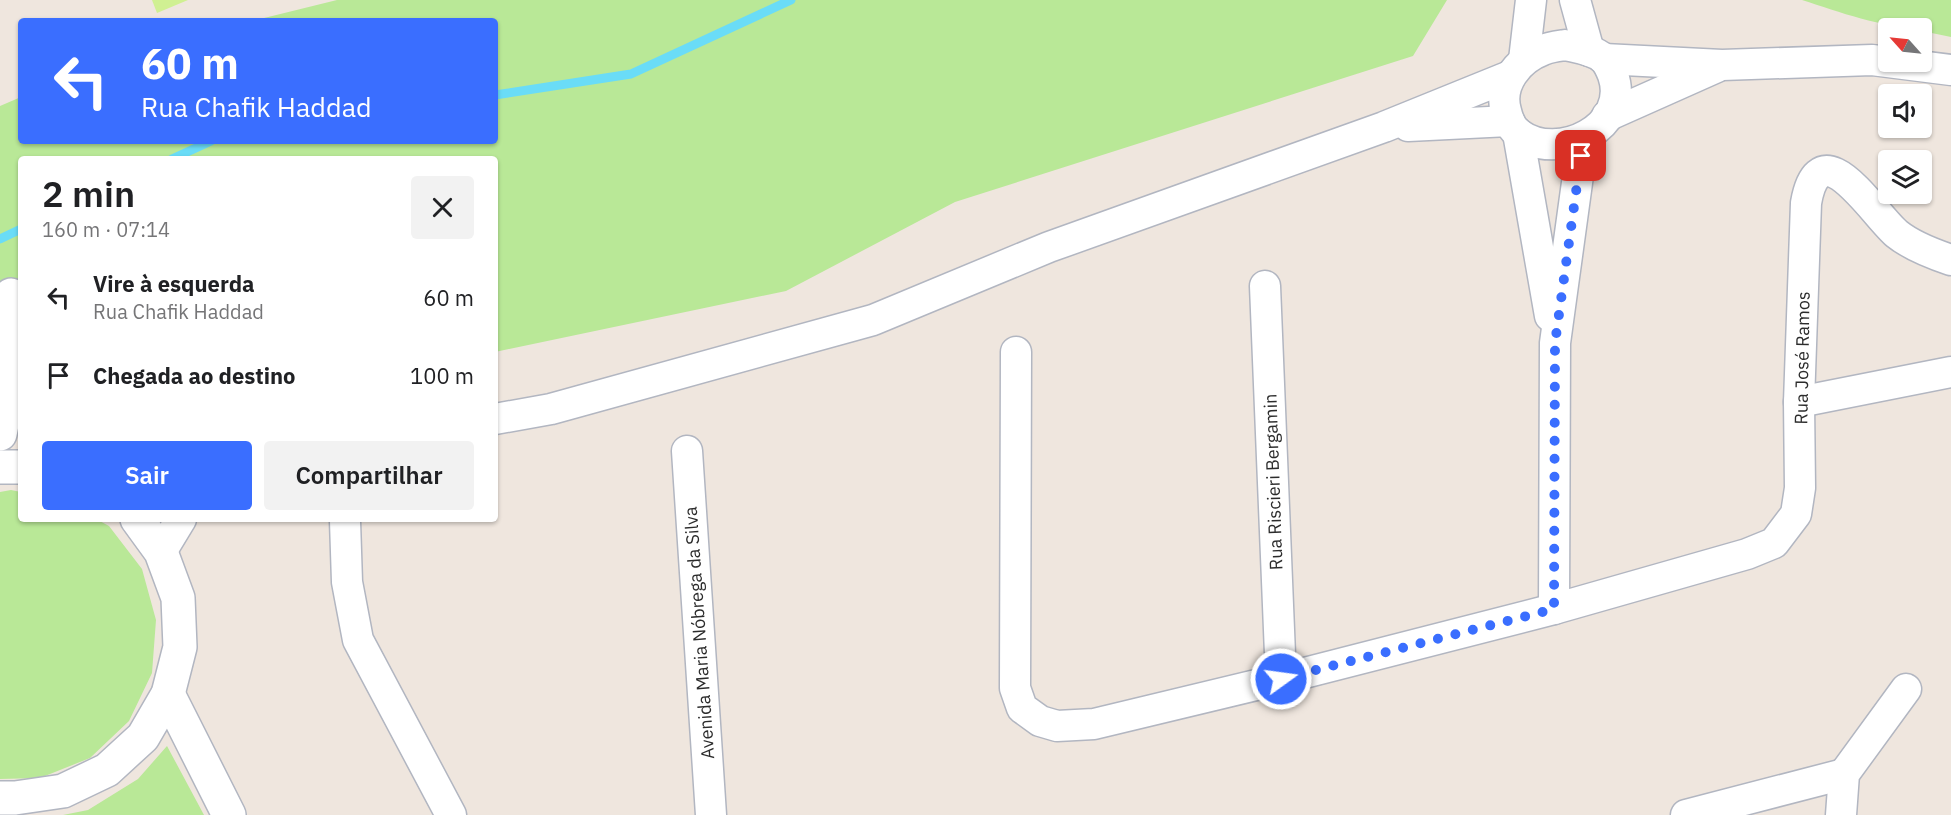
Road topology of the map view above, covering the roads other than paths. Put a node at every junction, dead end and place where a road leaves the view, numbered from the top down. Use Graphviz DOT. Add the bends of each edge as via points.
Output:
graph roads {
  1 [pos="1531,0"];
  2 [pos="1575,0"];
  3 [pos="1596,55"];
  4 [pos="1722,65"];
  5 [pos="1517,68"];
  6 [pos="1951,70"];
  7 [pos="1607,116"];
  8 [pos="1384,127"];
  9 [pos="1513,127"];
  10 [pos="1583,139"];
  11 [pos="1951,260"];
  12 [pos="1264,286"];
  13 [pos="9,292"];
  14 [pos="1555,343"];
  15 [pos="1016,351"];
  16 [pos="1951,372"];
  17 [pos="1799,402"];
  18 [pos="498,418"];
  19 [pos="0,434"];
  20 [pos="687,451"];
  21 [pos="0,467"];
  22 [pos="18,467"];
  23 [pos="139,522"];
  24 [pos="178,522"];
  25 [pos="345,522"];
  26 [pos="161,552"];
  27 [pos="1554,609"];
  28 [pos="1281,679"];
  29 [pos="1906,689"];
  30 [pos="168,694"];
  31 [pos="1844,774"];
  32 [pos="8,802"];
  33 [pos="229,815"];
  34 [pos="451,815"];
  35 [pos="711,815"];
  36 [pos="1686,815"];
  37 [pos="1840,815"];
  1 -- 5 [label="street"];
  2 -- 3 [label="street"];
  3 -- 4 [label="street"];
  3 -- 5 [label="street" via="1565,45 1544,49"];
  3 -- 7 [label="street" via="1612,75 1615,93"];
  4 -- 6 [label="street" via="1872,60"];
  4 -- 7 [label="street"];
  5 -- 8 [label="street"];
  5 -- 9 [label="street" via="1505,91 1504,106"];
  7 -- 10 [label="street"];
  8 -- 9 [label="street"];
  8 -- 18 [label="street" via="1049,247 873,320 551,409"];
  9 -- 10 [label="street" via="1532,142 1550,146"];
  9 -- 14 [label="street"];
  10 -- 14 [label="street"];
  11 -- 17 [label="street, Rua José Ramos" via="1898,235 1855,187 1836,173 1819,172 1814,176 1806,203"];
  12 -- 28 [label="street, Rua Riscieri Bergamin"];
  13 -- 19 [label="street" via="9,390"];
  14 -- 27 [label="street"];
  15 -- 28 [label="street" via="1015,688 1022,708 1040,721 1057,726 1094,724"];
  16 -- 17 [label="street"];
  17 -- 27 [label="street, Rua José Ramos" via="1800,488 1796,514 1774,543 1748,554"];
  20 -- 35 [label="street, Avenida Maria Nóbrega da Silva"];
  21 -- 22 [label="street"];
  23 -- 26 [label="street"];
  24 -- 26 [label="street"];
  25 -- 34 [label="street" via="347,582 358,640"];
  26 -- 30 [label="street" via="178,598 180,647"];
  27 -- 28 [label="street"];
  29 -- 31 [label="street"];
  30 -- 32 [label="street" via="143,737 107,770 63,791"];
  30 -- 33 [label="street"];
  31 -- 36 [label="street"];
  31 -- 37 [label="street"];
}
